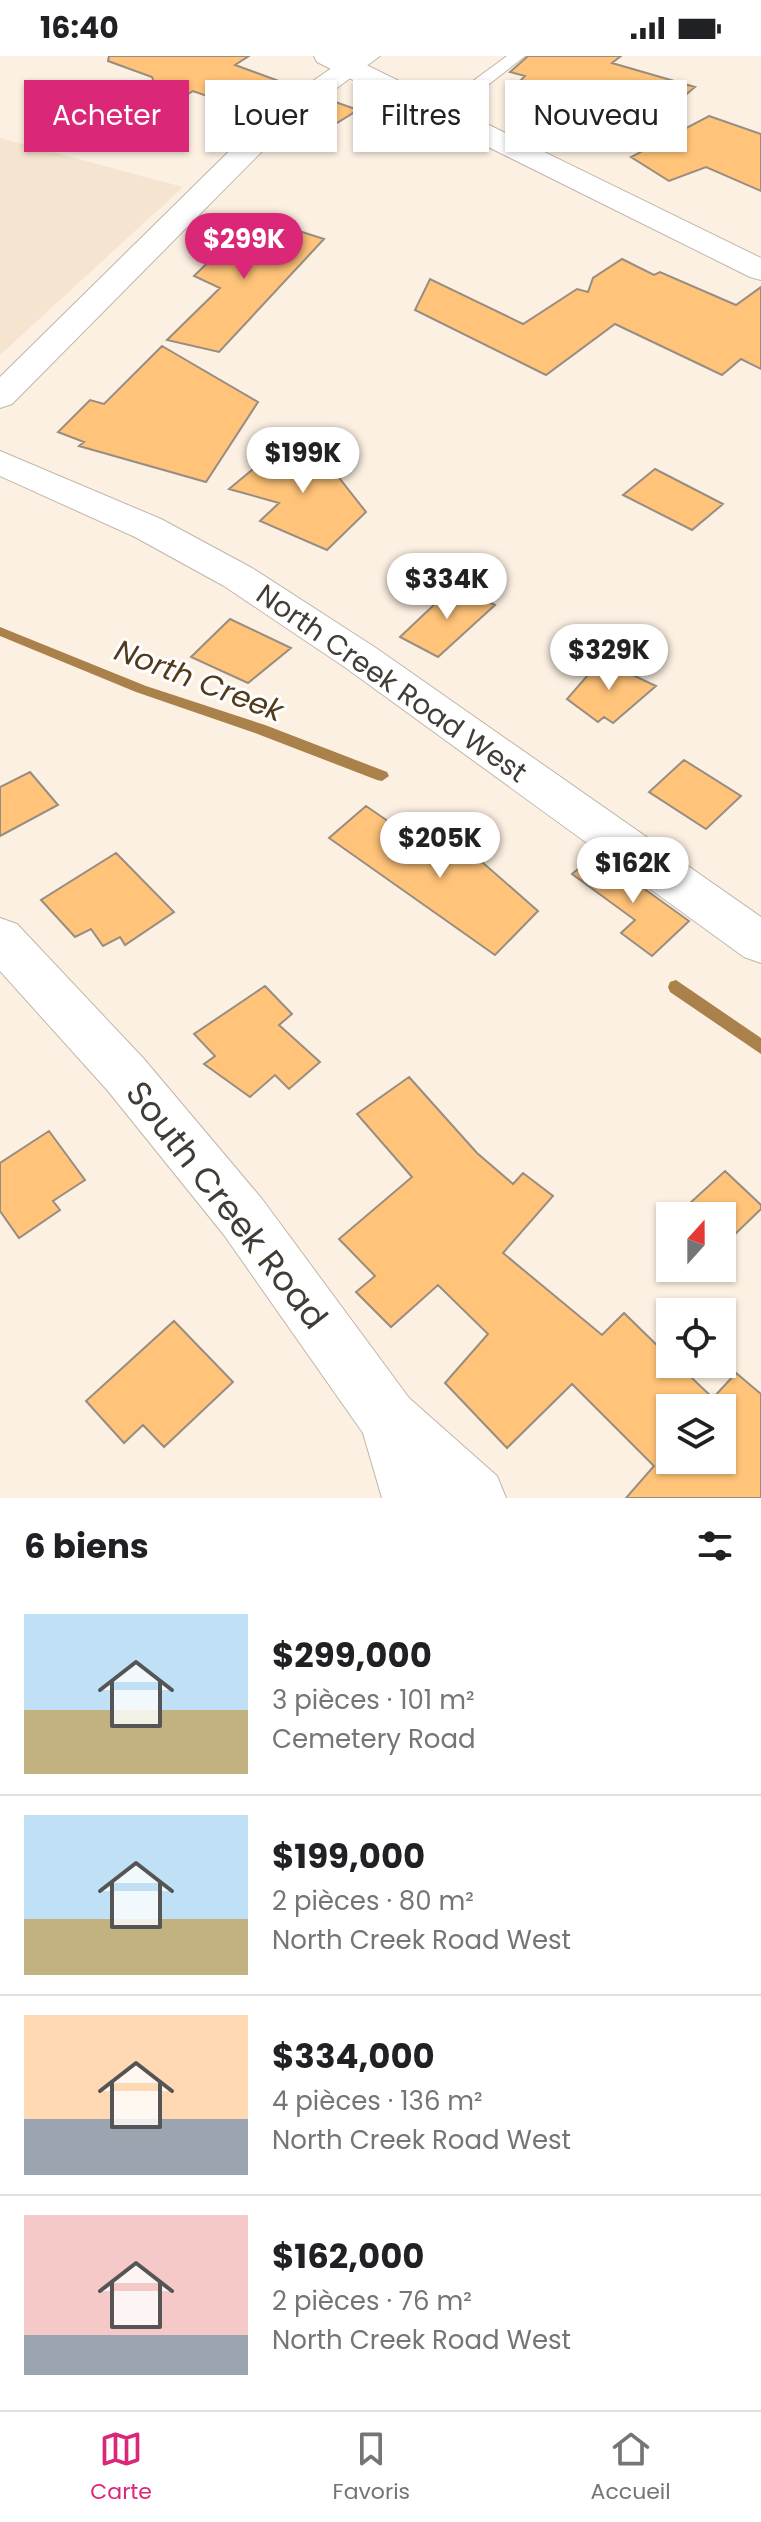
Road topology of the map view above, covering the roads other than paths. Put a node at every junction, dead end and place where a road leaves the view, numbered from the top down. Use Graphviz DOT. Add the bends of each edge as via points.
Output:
graph roads {
  1 [pos="517,56"];
  2 [pos="347,60"];
  3 [pos="382,80"];
  4 [pos="485,80"];
  5 [pos="489,137"];
  6 [pos="761,270"];
  7 [pos="0,397"];
  8 [pos="0,462"];
  9 [pos="0,938"];
  10 [pos="761,943"];
  11 [pos="388,1418"];
  12 [pos="413,1498"];
  13 [pos="475,1498"];
  1 -- 4 [label="lane"];
  2 -- 3 [label="street"];
  2 -- 7 [label="street" via="281,116"];
  5 -- 6 [label="street"];
  8 -- 10 [label="street, North Creek Road West" via="148,528 238,577 361,658"];
  9 -- 11 [label="street, South Creek Road" via="126,1075 243,1217"];
  11 -- 12 [label="street, South Creek Road"];
  11 -- 13 [label="street"];
}
